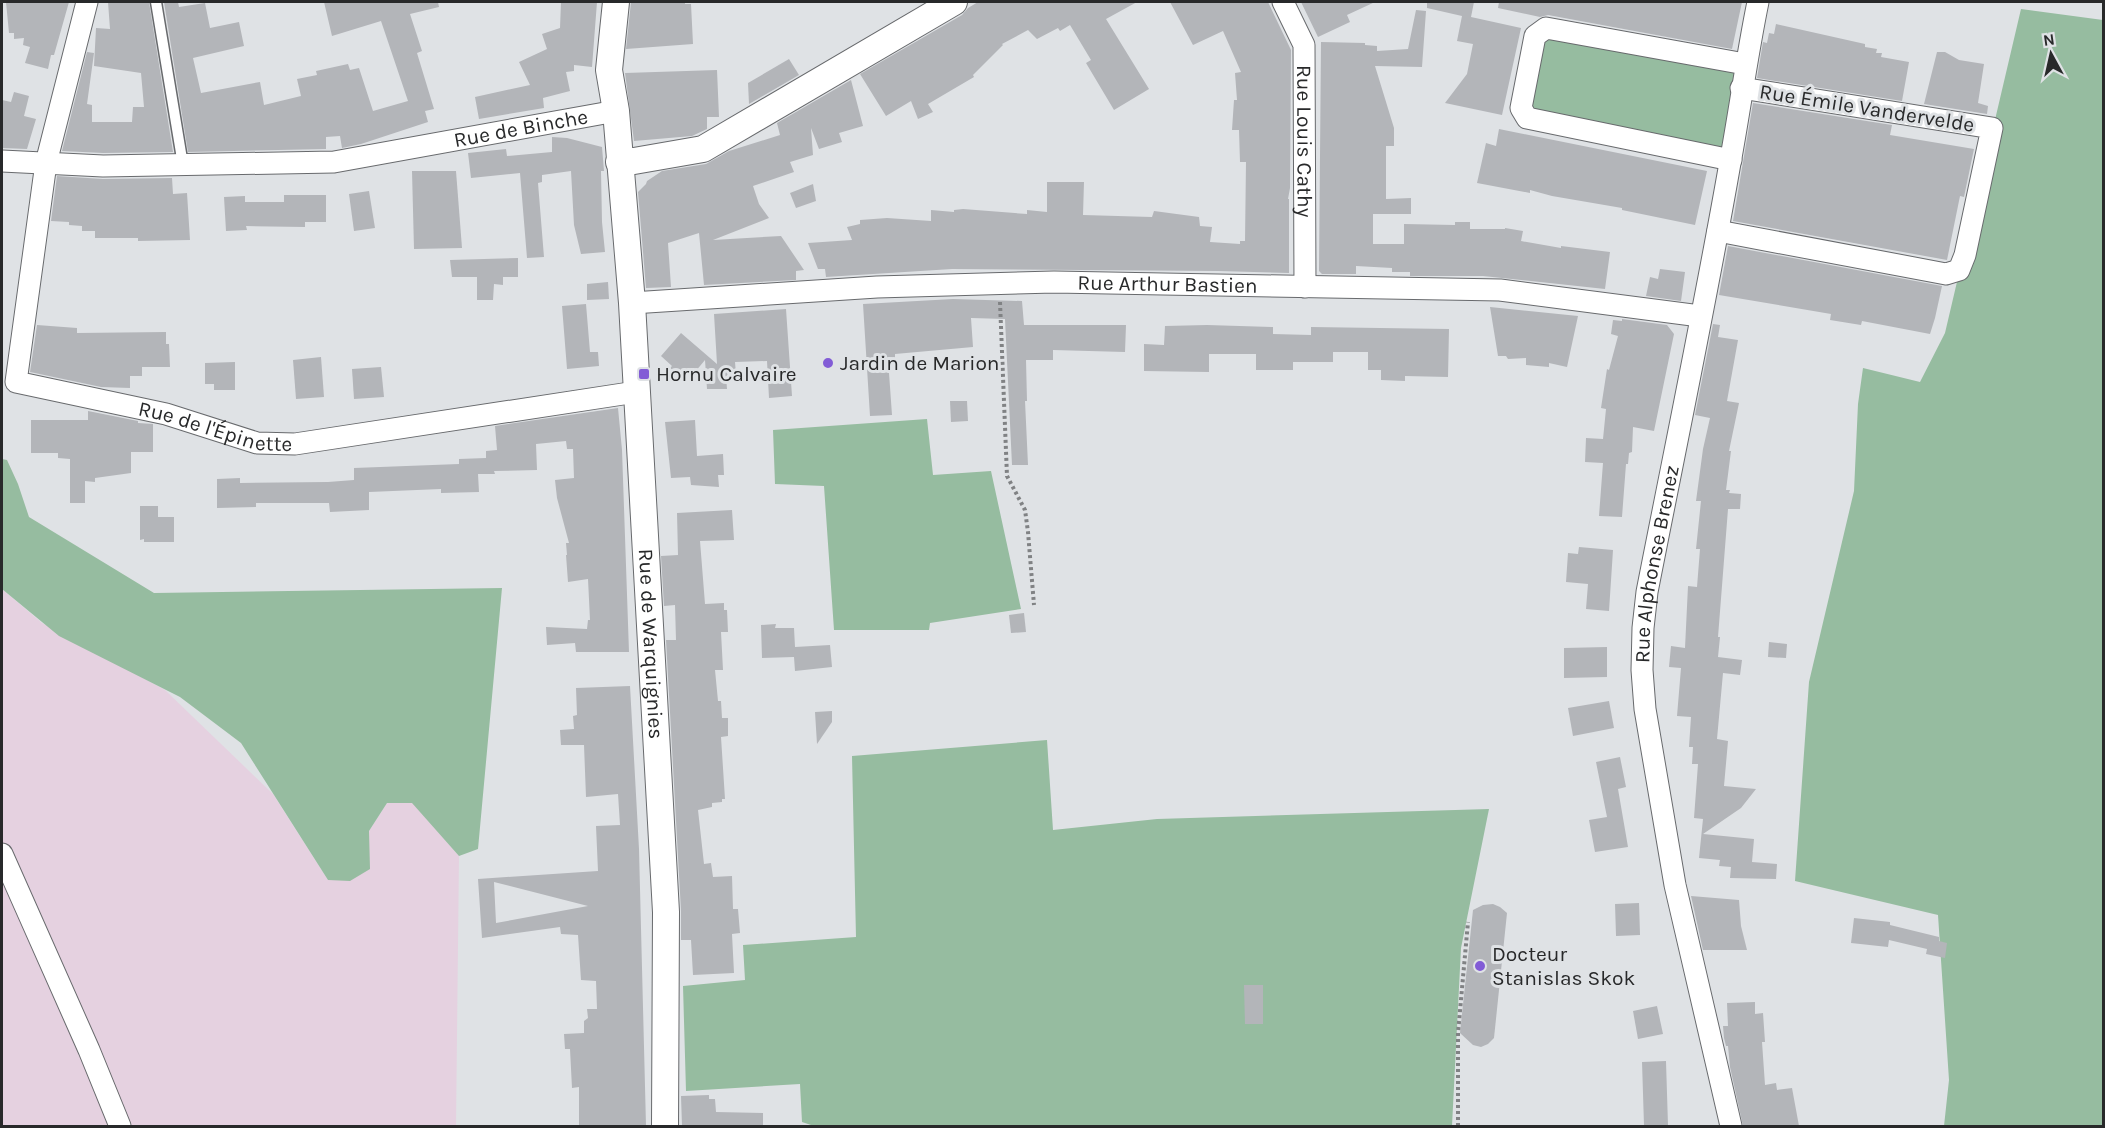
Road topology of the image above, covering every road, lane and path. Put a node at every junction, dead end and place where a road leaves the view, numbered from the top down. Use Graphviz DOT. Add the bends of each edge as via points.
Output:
graph roads {
  1 [pos="87,2"];
  2 [pos="156,2"];
  3 [pos="616,2"];
  4 [pos="954,2"];
  5 [pos="1283,2"];
  6 [pos="1758,2"];
  7 [pos="1745,64"];
  8 [pos="1741,88"];
  9 [pos="616,111"];
  10 [pos="1731,160"];
  11 [pos="2,161"];
  12 [pos="620,162"];
  13 [pos="46,163"];
  14 [pos="183,165"];
  15 [pos="1718,231"];
  16 [pos="999,284"];
  17 [pos="1305,287"];
  18 [pos="632,303"];
  19 [pos="1700,316"];
  20 [pos="636,392"];
  21 [pos="1034,606"];
  22 [pos="2,854"];
  23 [pos="1468,922"];
  24 [pos="120,1126"];
  25 [pos="665,1126"];
  26 [pos="1458,1126"];
  27 [pos="1731,1126"];
  1 -- 13 [label="street"];
  2 -- 14 [label="lane"];
  3 -- 9 [label="street" via="609,70"];
  4 -- 12 [label="street" via="704,149"];
  5 -- 17 [label="street, Rue Louis Cathy" via="1304,45"];
  6 -- 7 [label="street, Rue Alphonse Brenez"];
  7 -- 8 [label="street, Rue Alphonse Brenez"];
  7 -- 10 [label="street" via="1546,28 1535,36 1521,108 1527,118"];
  8 -- 10 [label="street, Rue Alphonse Brenez"];
  8 -- 15 [label="street, Rue Émile Vandervelde" via="1992,128 1959,270 1946,274"];
  9 -- 12 [label="street, Rue de Binche"];
  9 -- 14 [label="street, Rue de Binche" via="334,162"];
  10 -- 15 [label="street, Rue Alphonse Brenez"];
  11 -- 13 [label="street, Rue de Binche"];
  12 -- 18 [label="street, Rue de Warquignies"];
  13 -- 14 [label="street, Rue de Binche"];
  13 -- 20 [label="street, Rue de l'Épinette" via="16,382 166,414 257,443 285,444"];
  15 -- 19 [label="street, Rue Alphonse Brenez"];
  16 -- 17 [label="street, Rue Arthur Bastien"];
  16 -- 18 [label="street, Rue Arthur Bastien" via="877,286"];
  16 -- 21 [label="path" via="1007,476 1024,510"];
  17 -- 19 [label="street, Rue Arthur Bastien" via="1500,290"];
  18 -- 20 [label="street, Rue de Warquignies"];
  19 -- 27 [label="street, Rue Alphonse Brenez" via="1647,592 1642,670 1675,885"];
  20 -- 25 [label="street, Rue de Warquignies" via="666,912"];
  22 -- 24 [label="street"];
  23 -- 26 [label="path" via="1458,1034"];
}
